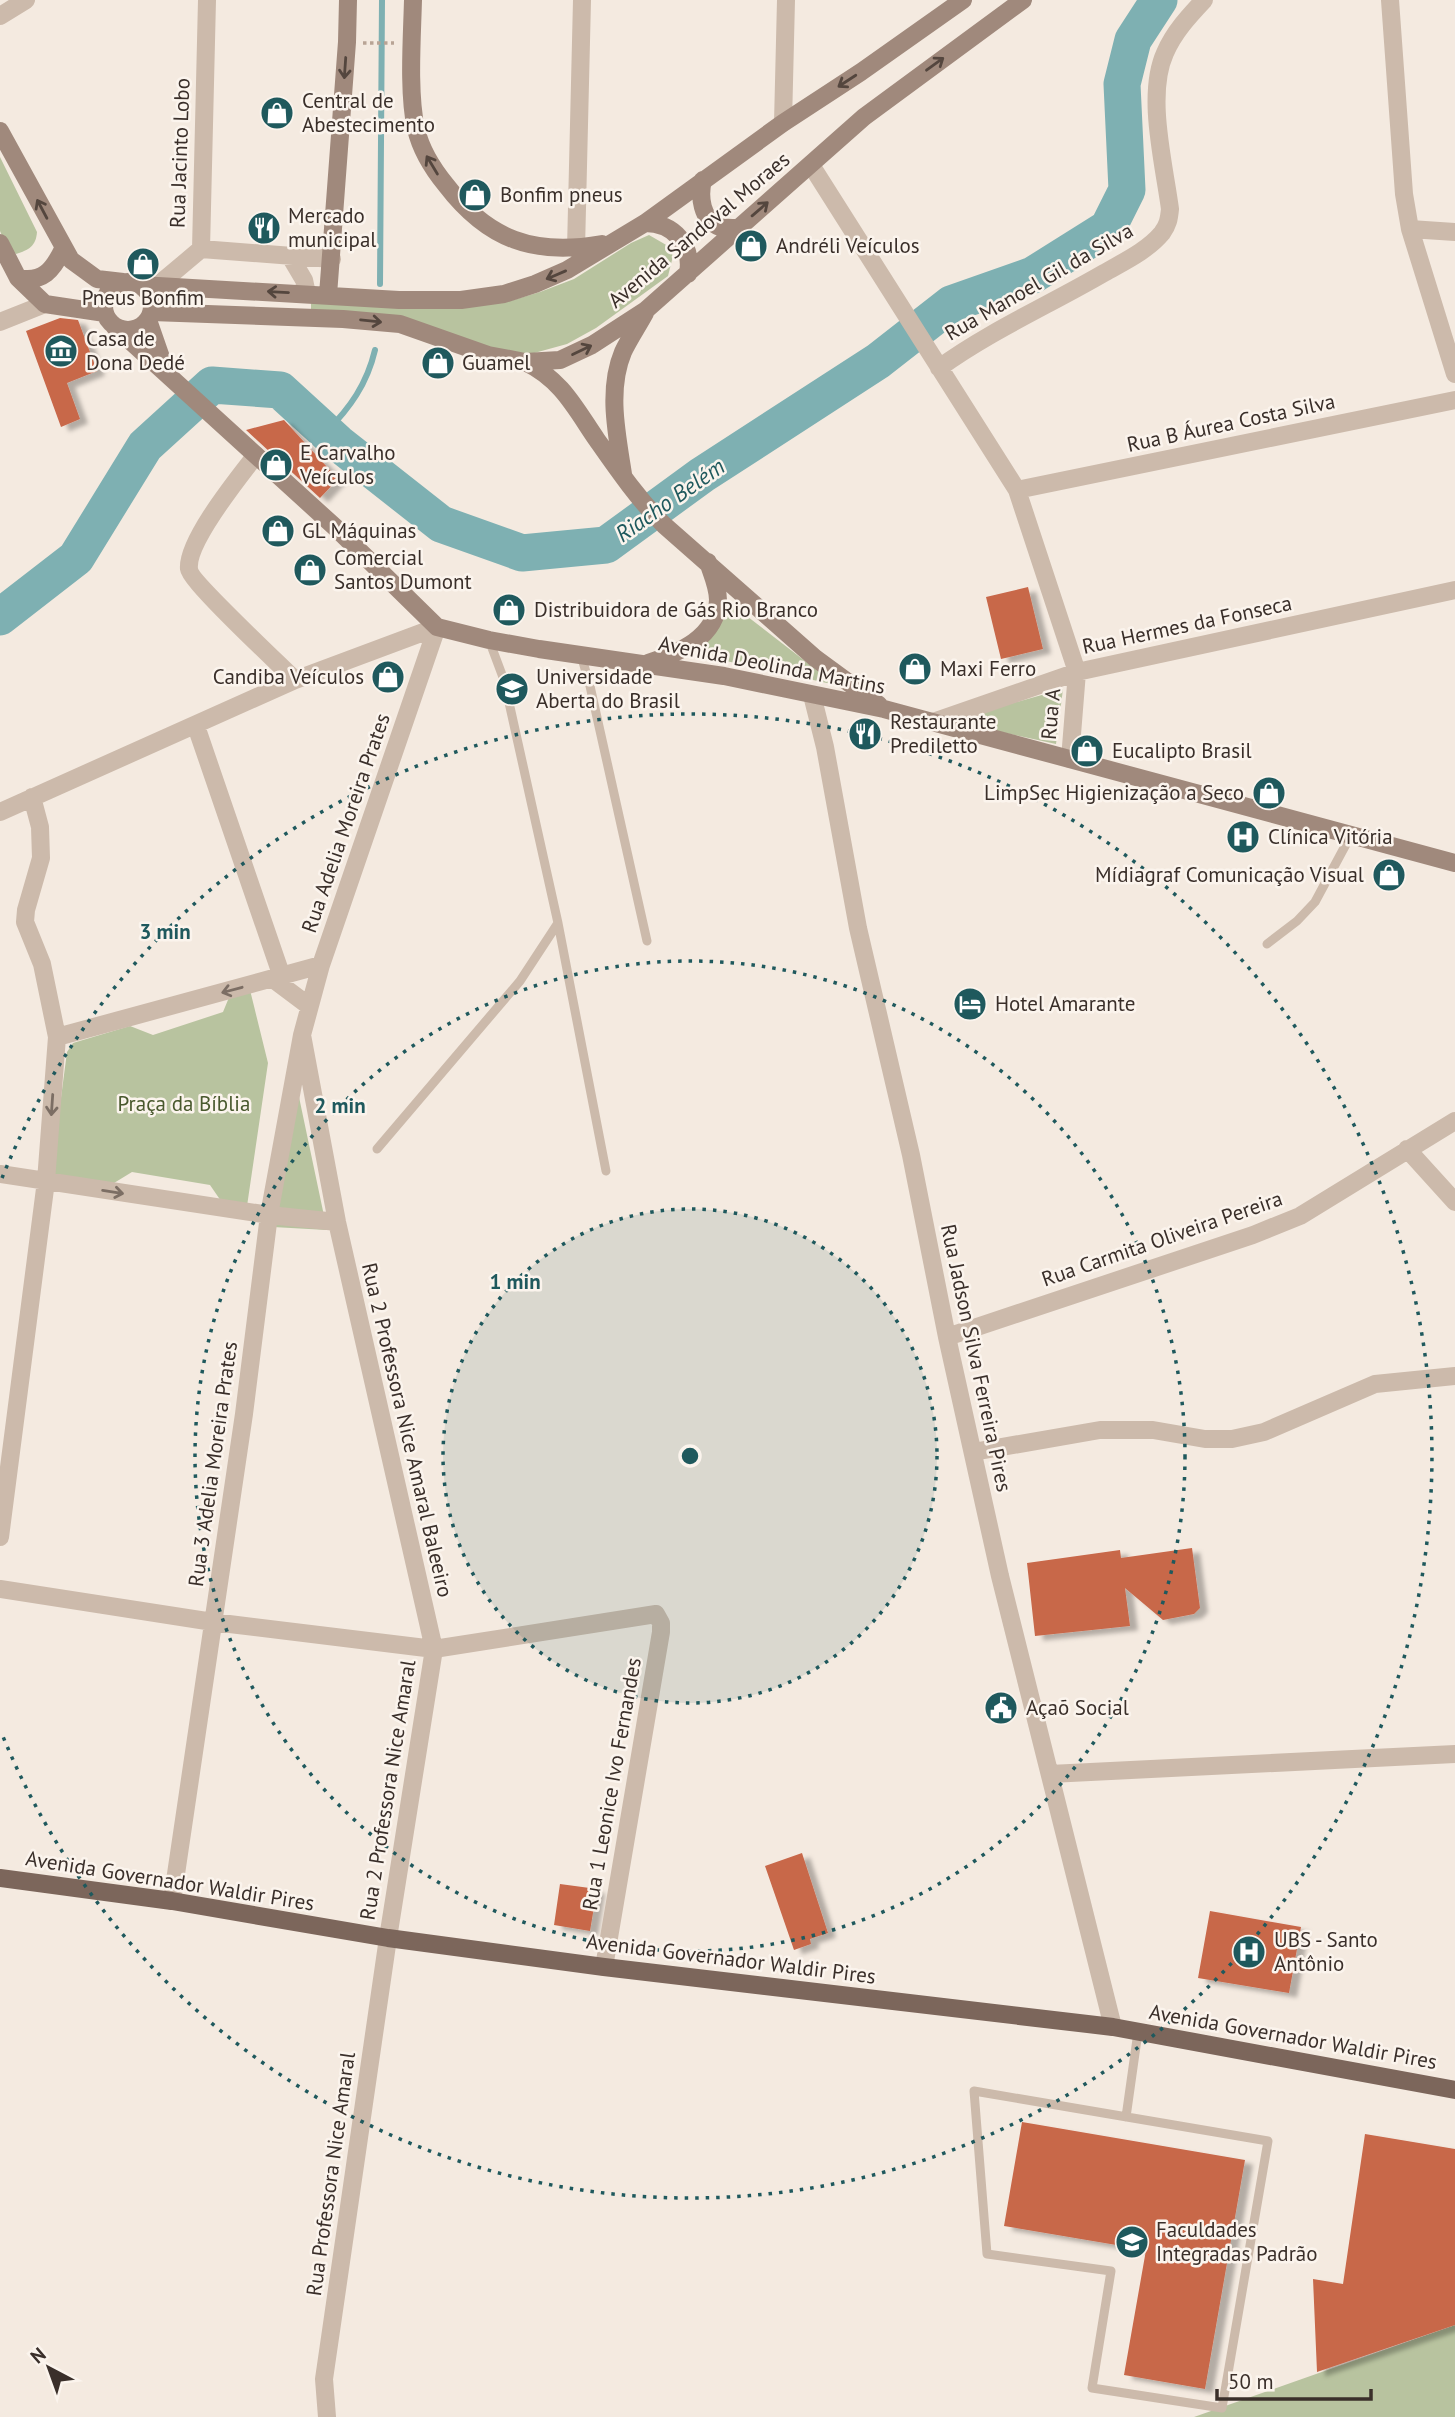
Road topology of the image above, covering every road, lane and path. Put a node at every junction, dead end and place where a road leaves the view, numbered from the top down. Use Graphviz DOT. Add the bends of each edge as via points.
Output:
graph roads {
  1 [pos="26,0"];
  2 [pos="208,0"];
  3 [pos="348,0"];
  4 [pos="413,0"];
  5 [pos="582,0"];
  6 [pos="786,0"];
  7 [pos="963,0"];
  8 [pos="1023,0"];
  9 [pos="1204,0"];
  10 [pos="1390,0"];
  11 [pos="0,16"];
  12 [pos="366,43"];
  13 [pos="390,43"];
  14 [pos="783,122"];
  15 [pos="0,131"];
  16 [pos="811,165"];
  17 [pos="703,180"];
  18 [pos="645,223"];
  19 [pos="738,228"];
  20 [pos="1410,229"];
  21 [pos="1455,232"];
  22 [pos="614,242"];
  23 [pos="0,243"];
  24 [pos="63,249"];
  25 [pos="201,249"];
  26 [pos="576,249"];
  27 [pos="291,258"];
  28 [pos="332,259"];
  29 [pos="688,274"];
  30 [pos="18,278"];
  31 [pos="140,284"];
  32 [pos="307,294"];
  33 [pos="337,296"];
  34 [pos="45,304"];
  35 [pos="646,310"];
  36 [pos="150,316"];
  37 [pos="109,320"];
  38 [pos="0,321"];
  39 [pos="525,362"];
  40 [pos="939,368"];
  41 [pos="166,372"];
  42 [pos="1455,374"];
  43 [pos="1455,400"];
  44 [pos="256,455"];
  45 [pos="623,477"];
  46 [pos="1017,490"];
  47 [pos="708,562"];
  48 [pos="1455,590"];
  49 [pos="437,627"];
  50 [pos="489,640"];
  51 [pos="581,655"];
  52 [pos="643,664"];
  53 [pos="1077,672"];
  54 [pos="295,680"];
  55 [pos="812,695"];
  56 [pos="884,709"];
  57 [pos="933,722"];
  58 [pos="196,726"];
  59 [pos="1070,759"];
  60 [pos="32,797"];
  61 [pos="0,812"];
  62 [pos="1351,835"];
  63 [pos="1455,863"];
  64 [pos="558,923"];
  65 [pos="647,941"];
  66 [pos="1267,944"];
  67 [pos="321,965"];
  68 [pos="277,978"];
  69 [pos="309,1006"];
  70 [pos="302,1035"];
  71 [pos="57,1037"];
  72 [pos="1455,1121"];
  73 [pos="377,1149"];
  74 [pos="1407,1149"];
  75 [pos="606,1171"];
  76 [pos="0,1174"];
  77 [pos="46,1181"];
  78 [pos="1455,1202"];
  79 [pos="269,1216"];
  80 [pos="337,1222"];
  81 [pos="947,1336"];
  82 [pos="1455,1376"];
  83 [pos="972,1452"];
  84 [pos="0,1537"];
  85 [pos="0,1589"];
  86 [pos="213,1622"];
  87 [pos="434,1649"];
  88 [pos="1455,1754"];
  89 [pos="1050,1774"];
  90 [pos="0,1878"];
  91 [pos="172,1901"];
  92 [pos="388,1938"];
  93 [pos="604,1967"];
  94 [pos="1114,2027"];
  95 [pos="1138,2032"];
  96 [pos="1455,2090"];
  97 [pos="1126,2117"];
  98 [pos="327,2417"];
  1 -- 11 [label="street"];
  2 -- 25 [label="street, Rua Jacinto Lobo"];
  3 -- 28 [label="main road, one-way"];
  26 -- 4 [label="main road, one-way" via="546,247 500,234 467,211 430,163 414,114"];
  5 -- 26 [label="street"];
  6 -- 14 [label="street"];
  7 -- 14 [label="main road, Avenida Sandoval Moraes, one-way"];
  16 -- 8 [label="main road, Avenida Sandoval Moraes, one-way" via="864,117"];
  9 -- 40 [label="street, Rua Manoel Gil da Silva" via="1181,25 1156,82 1169,224 1160,236 1116,266"];
  10 -- 20 [label="street"];
  12 -- 13 [label="path"];
  14 -- 17 [label="main road, Avenida Sandoval Moraes"];
  24 -- 15 [label="main road, Avenida Sandoval Moraes, one-way"];
  19 -- 16 [label="main road, Avenida Sandoval Moraes, one-way"];
  16 -- 40 [label="street"];
  17 -- 18 [label="main road, Avenida Sandoval Moraes"];
  17 -- 19 [label="main road" via="703,207 713,222"];
  18 -- 22 [label="main road, Avenida Sandoval Moraes"];
  18 -- 29 [label="main road" via="656,223 681,237 688,253"];
  19 -- 29 [label="main road, Avenida Sandoval Moraes"];
  20 -- 21 [label="street"];
  20 -- 42 [label="street"];
  22 -- 26 [label="main road"];
  22 -- 33 [label="main road, Avenida Sandoval Moraes, one-way" via="567,270 503,294 461,300"];
  23 -- 30 [label="main road"];
  24 -- 30 [label="main road" via="44,275"];
  24 -- 31 [label="main road, Avenida Sandoval Moraes" via="97,279"];
  25 -- 27 [label="street"];
  25 -- 31 [label="street, Rua Jacinto Lobo"];
  27 -- 28 [label="street"];
  27 -- 32 [label="street"];
  28 -- 33 [label="main road"];
  29 -- 35 [label="main road, Avenida Sandoval Moraes"];
  30 -- 34 [label="main road"];
  32 -- 31 [label="main road, Avenida Sandoval Moraes, one-way"];
  31 -- 36 [label="main road" via="151,298"];
  31 -- 37 [label="main road" via="115,285 106,296"];
  32 -- 33 [label="main road, Avenida Sandoval Moraes"];
  34 -- 37 [label="main road"];
  34 -- 38 [label="street"];
  39 -- 35 [label="main road, Avenida Sandoval Moraes, one-way" via="560,360"];
  35 -- 45 [label="main road" via="623,353 615,383"];
  36 -- 37 [label="main road" via="134,329 125,330"];
  36 -- 39 [label="main road, Avenida Sandoval Moraes, one-way" via="400,324 488,355"];
  36 -- 41 [label="main road"];
  37 -- 41 [label="main road"];
  39 -- 45 [label="main road" via="561,387"];
  40 -- 46 [label="street"];
  41 -- 44 [label="main road"];
  43 -- 46 [label="street, Rua B Áurea Costa Silva"];
  44 -- 49 [label="main road"];
  44 -- 54 [label="street" via="193,549 189,572"];
  45 -- 47 [label="main road" via="641,502"];
  46 -- 53 [label="street"];
  47 -- 52 [label="main road" via="717,592 715,617 687,648"];
  47 -- 56 [label="main road" via="815,658"];
  48 -- 53 [label="street, Rua Hermes da Fonseca"];
  49 -- 50 [label="main road, Avenida Deolinda Martins"];
  49 -- 54 [label="street"];
  49 -- 67 [label="street, Rua Adelia Moreira Prates"];
  50 -- 51 [label="main road, Avenida Deolinda Martins"];
  50 -- 64 [label="lane" via="504,680"];
  51 -- 52 [label="main road, Avenida Deolinda Martins"];
  51 -- 65 [label="lane"];
  52 -- 55 [label="main road, Avenida Deolinda Martins"];
  53 -- 57 [label="street, Rua Hermes da Fonseca"];
  53 -- 59 [label="street, Rua A"];
  54 -- 58 [label="street"];
  55 -- 56 [label="main road, Avenida Deolinda Martins"];
  55 -- 81 [label="street, Rua Jadson Silva Ferreira Pires"];
  56 -- 57 [label="main road, Avenida Deolinda Martins"];
  57 -- 59 [label="main road, Avenida Deolinda Martins"];
  58 -- 60 [label="street"];
  58 -- 68 [label="street"];
  59 -- 62 [label="main road, Avenida Deolinda Martins"];
  60 -- 61 [label="street"];
  60 -- 71 [label="street" via="40,827 41,858 26,922 42,964"];
  62 -- 63 [label="main road, Avenida Deolinda Martins"];
  62 -- 66 [label="lane" via="1315,902"];
  64 -- 73 [label="lane" via="520,981"];
  64 -- 75 [label="lane"];
  67 -- 68 [label="street"];
  67 -- 69 [label="street, Rua Adelia Moreira Prates"];
  68 -- 69 [label="street"];
  68 -- 71 [label="street, one-way"];
  69 -- 70 [label="street, Rua Adelia Moreira Prates"];
  70 -- 79 [label="street, Rua 3 Adelia Moreira Prates"];
  70 -- 80 [label="street, Rua 2 Professora Nice Amaral Baleeiro"];
  71 -- 77 [label="street, one-way"];
  72 -- 74 [label="street, Rua Carmita Oliveira Pereira"];
  74 -- 78 [label="street"];
  74 -- 81 [label="street, Rua Carmita Oliveira Pereira" via="1300,1216"];
  76 -- 77 [label="street"];
  77 -- 79 [label="street, one-way"];
  77 -- 84 [label="street"];
  79 -- 80 [label="street"];
  79 -- 86 [label="street, Rua 3 Adelia Moreira Prates"];
  80 -- 87 [label="street, Rua 2 Professora Nice Amaral Baleeiro"];
  81 -- 83 [label="street, Rua Jadson Silva Ferreira Pires"];
  82 -- 83 [label="street" via="1375,1384 1264,1432 1232,1439 1153,1430 1100,1430"];
  83 -- 89 [label="street, Rua Jadson Silva Ferreira Pires"];
  85 -- 86 [label="street"];
  86 -- 87 [label="street"];
  86 -- 91 [label="street, Rua 3 Adelia Moreira Prates"];
  87 -- 92 [label="street, Rua 2 Professora Nice Amaral"];
  87 -- 93 [label="street, Rua 1 Leonice Ivo Fernandes" via="652,1613 659,1617 661,1632"];
  88 -- 89 [label="street"];
  89 -- 94 [label="street, Rua Jadson Silva Ferreira Pires"];
  90 -- 91 [label="main road, Avenida Governador Waldir Pires"];
  91 -- 92 [label="main road, Avenida Governador Waldir Pires"];
  92 -- 93 [label="main road, Avenida Governador Waldir Pires"];
  92 -- 98 [label="street, Rua Professora Nice Amaral" via="324,2379"];
  93 -- 94 [label="main road, Avenida Governador Waldir Pires"];
  94 -- 95 [label="main road, Avenida Governador Waldir Pires"];
  95 -- 96 [label="main road, Avenida Governador Waldir Pires"];
  95 -- 97 [label="lane"];
  97 -- 97 [label="lane" via="974,2091 987,2254 1111,2271 1092,2388 1222,2408 1268,2141"];
}
